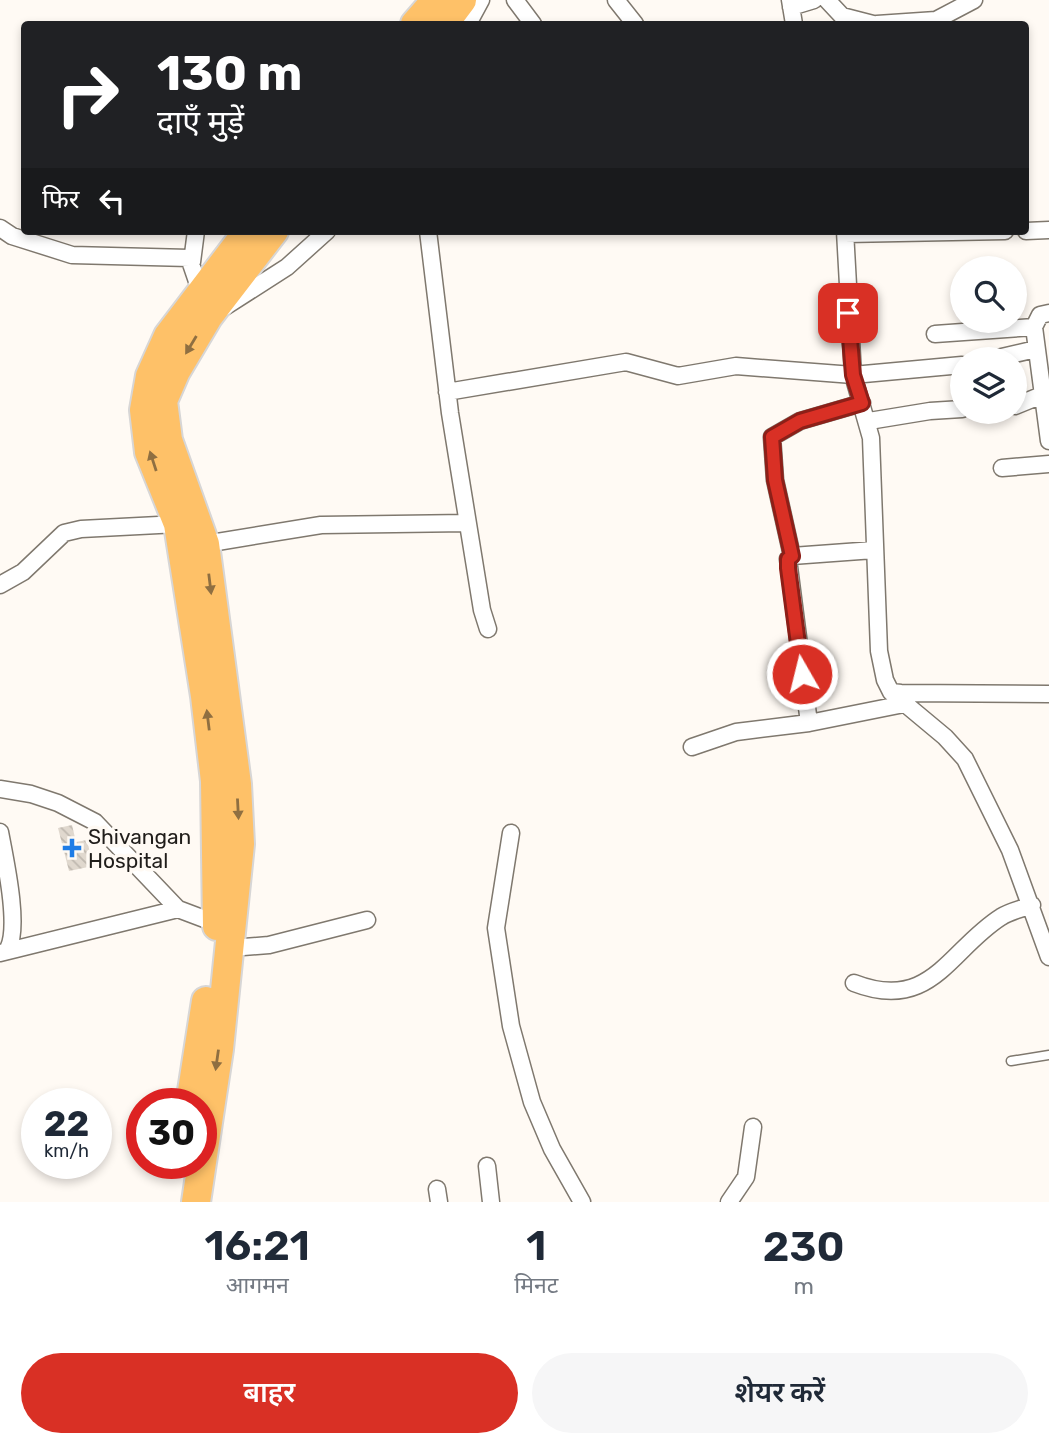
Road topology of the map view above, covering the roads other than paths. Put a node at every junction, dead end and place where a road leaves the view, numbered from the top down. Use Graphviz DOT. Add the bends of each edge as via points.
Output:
graph roads {
  1 [pos="436,0"];
  2 [pos="462,0"];
  3 [pos="481,0"];
  4 [pos="515,0"];
  5 [pos="616,0"];
  6 [pos="814,0"];
  7 [pos="827,0"];
  8 [pos="974,0"];
  9 [pos="790,4"];
  10 [pos="418,21"];
  11 [pos="446,21"];
  12 [pos="470,21"];
  13 [pos="531,21"];
  14 [pos="633,21"];
  15 [pos="863,21"];
  16 [pos="921,21"];
  17 [pos="0,228"];
  18 [pos="1049,230"];
  19 [pos="1029,231"];
  20 [pos="195,235"];
  21 [pos="246,235"];
  22 [pos="270,235"];
  23 [pos="323,235"];
  24 [pos="428,235"];
  25 [pos="845,235"];
  26 [pos="192,262"];
  27 [pos="205,306"];
  28 [pos="1049,313"];
  29 [pos="1034,327"];
  30 [pos="934,334"];
  31 [pos="1036,349"];
  32 [pos="1027,351"];
  33 [pos="950,367"];
  34 [pos="853,375"];
  35 [pos="447,393"];
  36 [pos="1042,395"];
  37 [pos="1027,401"];
  38 [pos="862,403"];
  39 [pos="950,410"];
  40 [pos="869,421"];
  41 [pos="1049,441"];
  42 [pos="1049,464"];
  43 [pos="1002,468"];
  44 [pos="467,523"];
  45 [pos="178,524"];
  46 [pos="205,544"];
  47 [pos="874,550"];
  48 [pos="792,556"];
  49 [pos="0,585"];
  50 [pos="488,629"];
  51 [pos="891,692"];
  52 [pos="1049,694"];
  53 [pos="904,704"];
  54 [pos="809,723"];
  55 [pos="692,747"];
  56 [pos="0,789"];
  57 [pos="0,832"];
  58 [pos="511,833"];
  59 [pos="1032,905"];
  60 [pos="178,909"];
  61 [pos="367,920"];
  62 [pos="227,934"];
  63 [pos="4,951"];
  64 [pos="1049,957"];
  65 [pos="854,983"];
  66 [pos="1049,1055"];
  67 [pos="1011,1061"];
  68 [pos="193,1088"];
  69 [pos="753,1127"];
  70 [pos="487,1166"];
  71 [pos="180,1179"];
  72 [pos="178,1202"];
  73 [pos="197,1202"];
  74 [pos="491,1202"];
  75 [pos="582,1202"];
  76 [pos="729,1202"];
  1 -- 10 [label="highway"];
  2 -- 11 [label="highway"];
  3 -- 12 [label="street"];
  4 -- 13 [label="street"];
  5 -- 14 [label="street"];
  6 -- 9 [label="street"];
  7 -- 15 [label="street" via="842,16"];
  8 -- 16 [label="street" via="936,20"];
  17 -- 26 [label="street" via="72,255 184,257"];
  18 -- 19 [label="street"];
  20 -- 26 [label="street"];
  21 -- 27 [label="highway"];
  22 -- 27 [label="highway"];
  23 -- 27 [label="street" via="287,267"];
  24 -- 35 [label="street"];
  25 -- 34 [label="street"];
  26 -- 27 [label="street"];
  45 -- 27 [label="highway, one-way" via="149,452 144,410 150,376 167,336"];
  27 -- 46 [label="highway, one-way" via="163,401 168,440"];
  28 -- 29 [label="street" via="1040,315"];
  29 -- 30 [label="street"];
  29 -- 31 [label="street"];
  31 -- 32 [label="street"];
  31 -- 36 [label="street"];
  33 -- 34 [label="street"];
  34 -- 35 [label="street" via="736,366 678,376 626,362"];
  34 -- 38 [label="street"];
  35 -- 44 [label="street"];
  36 -- 37 [label="street"];
  36 -- 41 [label="street"];
  38 -- 40 [label="street"];
  38 -- 48 [label="street" via="800,421 772,437 775,480"];
  39 -- 40 [label="street"];
  40 -- 47 [label="street"];
  42 -- 43 [label="street"];
  44 -- 46 [label="street" via="321,525"];
  44 -- 50 [label="street"];
  45 -- 49 [label="street" via="81,528 64,533 23,572"];
  62 -- 45 [label="highway, one-way" via="215,781"];
  46 -- 62 [label="highway, one-way" via="237,783 240,844"];
  47 -- 48 [label="street"];
  47 -- 51 [label="street" via="879,651"];
  48 -- 54 [label="street" via="788,568"];
  51 -- 52 [label="street"];
  51 -- 53 [label="street"];
  53 -- 54 [label="street"];
  53 -- 59 [label="street" via="965,759"];
  54 -- 55 [label="street" via="736,732"];
  56 -- 60 [label="street" via="49,800 95,822"];
  57 -- 63 [label="street" via="10,907 11,940"];
  58 -- 75 [label="street" via="496,928 512,1026 532,1102"];
  59 -- 64 [label="street"];
  59 -- 65 [label="street" via="1003,915 936,977 886,992"];
  60 -- 62 [label="street"];
  60 -- 63 [label="street"];
  61 -- 62 [label="street" via="269,945"];
  62 -- 68 [label="highway"];
  62 -- 73 [label="highway, one-way"];
  66 -- 67 [label="lane"];
  69 -- 76 [label="street" via="746,1177"];
  70 -- 74 [label="street"];
  71 -- 72 [label="highway"];
}
